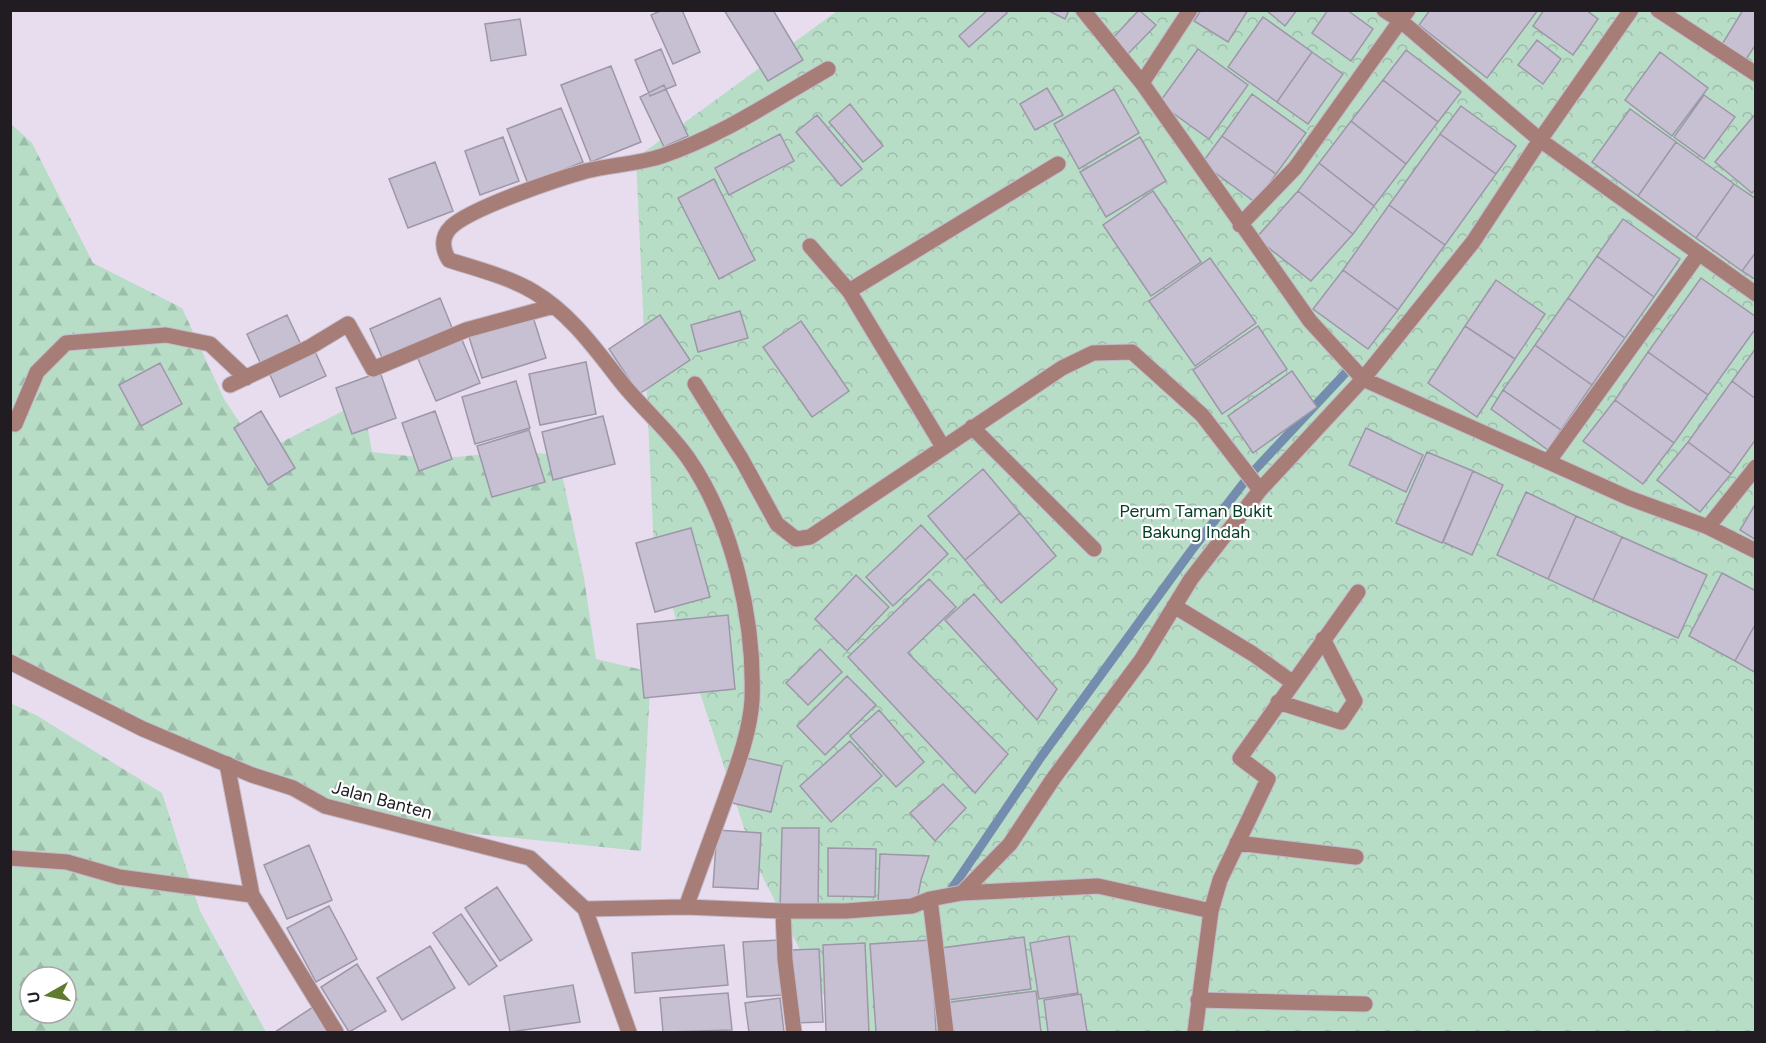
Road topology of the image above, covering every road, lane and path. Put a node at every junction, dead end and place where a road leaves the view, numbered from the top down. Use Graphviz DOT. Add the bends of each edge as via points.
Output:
graph roads {
  1 [pos="1083,10"];
  2 [pos="1190,10"];
  3 [pos="1384,10"];
  4 [pos="1631,10"];
  5 [pos="1658,10"];
  6 [pos="1405,16"];
  7 [pos="828,69"];
  8 [pos="1755,74"];
  9 [pos="1142,83"];
  10 [pos="1540,140"];
  11 [pos="1058,164"];
  12 [pos="1240,225"];
  13 [pos="810,246"];
  14 [pos="1699,254"];
  15 [pos="849,291"];
  16 [pos="1755,294"];
  17 [pos="554,306"];
  18 [pos="246,378"];
  19 [pos="1363,379"];
  20 [pos="694,384"];
  21 [pos="230,385"];
  22 [pos="15,424"];
  23 [pos="972,427"];
  24 [pos="943,447"];
  25 [pos="1548,462"];
  26 [pos="1755,466"];
  27 [pos="1260,490"];
  28 [pos="1708,527"];
  29 [pos="1094,549"];
  30 [pos="1755,551"];
  31 [pos="1358,592"];
  32 [pos="1174,606"];
  33 [pos="1323,639"];
  34 [pos="10,662"];
  35 [pos="1292,682"];
  36 [pos="1278,702"];
  37 [pos="227,764"];
  38 [pos="1237,843"];
  39 [pos="1356,857"];
  40 [pos="10,858"];
  41 [pos="962,893"];
  42 [pos="252,895"];
  43 [pos="930,899"];
  44 [pos="686,907"];
  45 [pos="585,909"];
  46 [pos="783,911"];
  47 [pos="1210,911"];
  48 [pos="1198,1000"];
  49 [pos="1365,1004"];
  50 [pos="336,1032"];
  51 [pos="629,1032"];
  52 [pos="794,1032"];
  53 [pos="946,1032"];
  54 [pos="1195,1032"];
  1 -- 9 [label="street"];
  2 -- 9 [label="street"];
  3 -- 6 [label="street"];
  4 -- 10 [label="street"];
  5 -- 8 [label="street"];
  6 -- 10 [label="street"];
  6 -- 12 [label="street" via="1295,168"];
  7 -- 17 [label="street" via="733,124 661,156 585,171 487,206 451,227 444,237 449,260 532,290"];
  9 -- 12 [label="street"];
  10 -- 14 [label="street"];
  10 -- 19 [label="street" via="1473,242"];
  11 -- 15 [label="street"];
  12 -- 19 [label="street" via="1310,321"];
  13 -- 15 [label="street"];
  14 -- 16 [label="street"];
  14 -- 25 [label="street"];
  15 -- 24 [label="street"];
  17 -- 18 [label="street" via="466,330 373,369 348,324"];
  17 -- 44 [label="street" via="687,458 710,498 744,597 752,702 740,759"];
  18 -- 21 [label="street"];
  18 -- 22 [label="street" via="210,344 166,335 66,343 37,372"];
  19 -- 25 [label="street"];
  19 -- 27 [label="street"];
  20 -- 24 [label="street" via="777,524 796,539 810,537"];
  23 -- 24 [label="street"];
  23 -- 27 [label="street" via="1062,368 1093,353 1132,352 1202,415"];
  23 -- 29 [label="street"];
  25 -- 28 [label="street"];
  26 -- 28 [label="street"];
  27 -- 32 [label="street"];
  28 -- 30 [label="street"];
  31 -- 33 [label="street"];
  32 -- 35 [label="street"];
  32 -- 41 [label="street" via="1142,659 1010,844"];
  33 -- 35 [label="street"];
  33 -- 36 [label="street" via="1356,701 1341,722"];
  34 -- 37 [label="street, Jalan Banten" via="143,729"];
  35 -- 36 [label="street"];
  36 -- 38 [label="street" via="1240,758 1268,779"];
  37 -- 42 [label="street"];
  37 -- 45 [label="street, Jalan Banten" via="293,788 325,806 530,858"];
  38 -- 39 [label="street"];
  38 -- 47 [label="street"];
  40 -- 42 [label="street" via="67,862 119,877"];
  41 -- 43 [label="street"];
  41 -- 47 [label="street" via="1098,886"];
  42 -- 50 [label="street"];
  43 -- 46 [label="street" via="912,906"];
  43 -- 53 [label="street"];
  44 -- 45 [label="street"];
  44 -- 46 [label="street"];
  45 -- 51 [label="street, Jalan Banten"];
  46 -- 52 [label="street"];
  47 -- 48 [label="street"];
  48 -- 49 [label="street"];
  48 -- 54 [label="street"];
}
